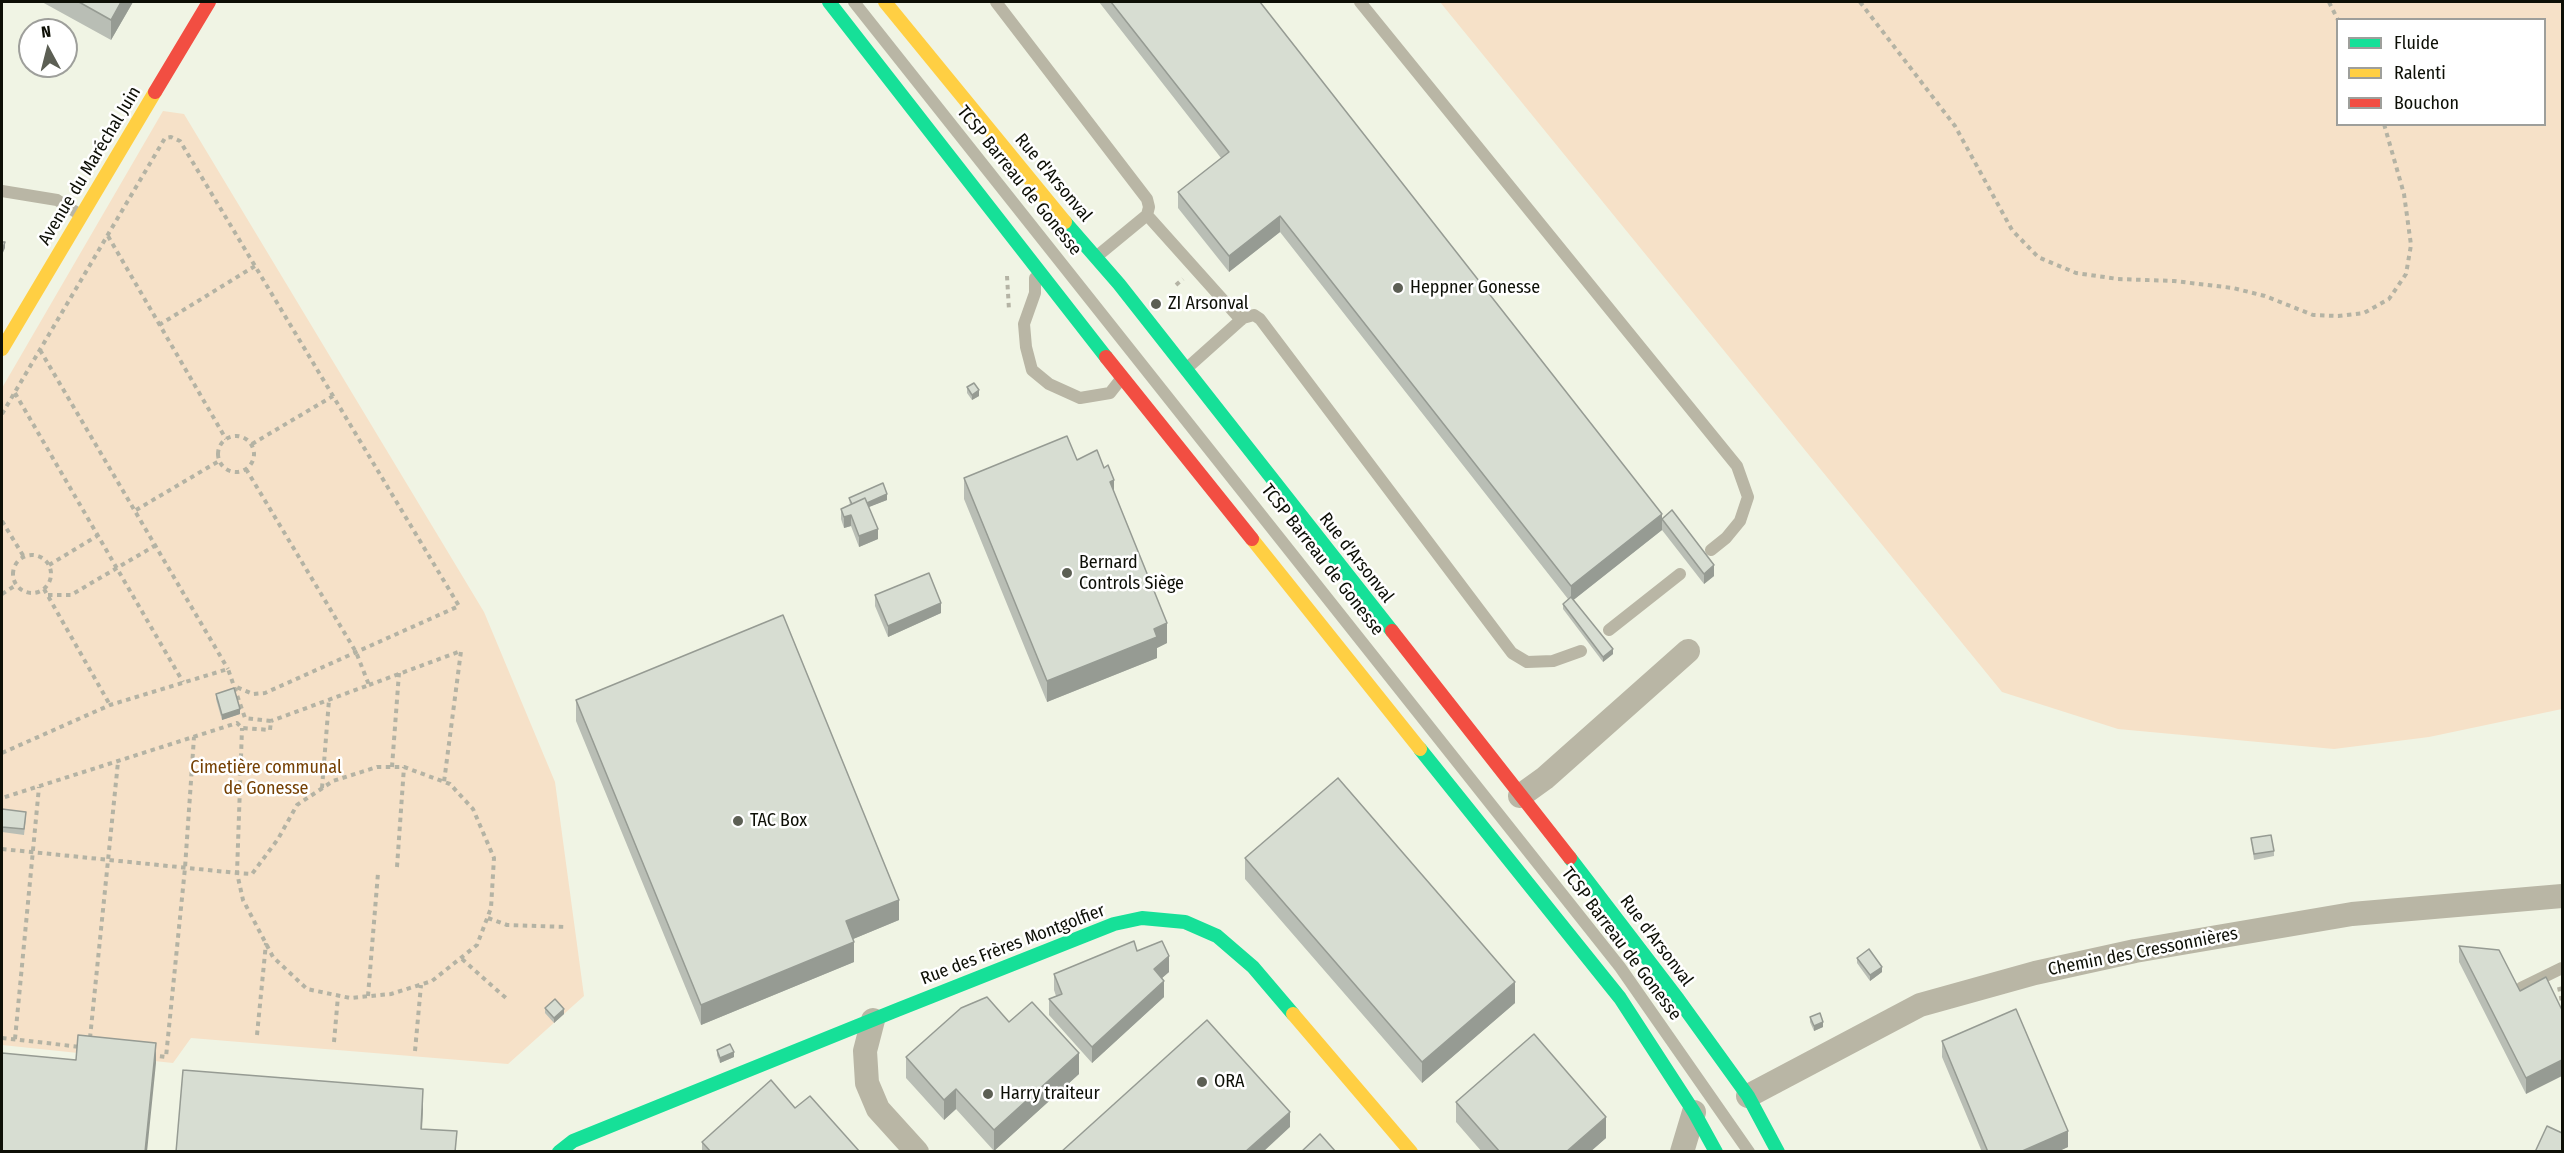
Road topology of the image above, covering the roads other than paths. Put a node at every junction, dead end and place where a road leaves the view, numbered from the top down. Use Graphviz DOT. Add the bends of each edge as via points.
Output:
graph roads {
  1 [pos="209,2"];
  2 [pos="829,2"];
  3 [pos="854,2"];
  4 [pos="885,2"];
  5 [pos="996,2"];
  6 [pos="1360,2"];
  7 [pos="2,190"];
  8 [pos="81,215"];
  9 [pos="1147,216"];
  10 [pos="1096,257"];
  11 [pos="1034,262"];
  12 [pos="1241,320"];
  13 [pos="2,349"];
  14 [pos="1185,370"];
  15 [pos="1123,378"];
  16 [pos="1711,550"];
  17 [pos="1680,574"];
  18 [pos="1609,630"];
  19 [pos="1581,651"];
  20 [pos="1688,651"];
  21 [pos="1521,796"];
  22 [pos="2562,896"];
  23 [pos="2562,968"];
  24 [pos="2521,988"];
  25 [pos="873,1020"];
  26 [pos="1748,1096"];
  27 [pos="1694,1112"];
  28 [pos="559,1152"];
  29 [pos="917,1152"];
  30 [pos="1411,1152"];
  31 [pos="1682,1152"];
  32 [pos="1716,1152"];
  33 [pos="1749,1152"];
  34 [pos="1778,1152"];
  1 -- 8 [label="main road, Avenue du Maréchal Juin"];
  2 -- 11 [label="main road"];
  3 -- 33 [label="lane, TCSP Barreau de Gonesse" via="1620,967"];
  4 -- 10 [label="main road, Rue d'Arsonval"];
  5 -- 9 [label="lane" via="1147,199"];
  6 -- 16 [label="lane" via="1737,466 1748,497 1740,520"];
  7 -- 8 [label="lane" via="57,200"];
  8 -- 13 [label="main road, Avenue du Maréchal Juin"];
  9 -- 10 [label="lane"];
  9 -- 12 [label="lane"];
  10 -- 14 [label="main road, Rue d'Arsonval"];
  11 -- 15 [label="main road"];
  11 -- 15 [label="lane" via="1035,293 1024,324 1032,370 1049,384 1080,398 1110,393"];
  12 -- 14 [label="lane"];
  12 -- 19 [label="lane" via="1254,315 1260,319 1512,653 1527,662 1553,661"];
  14 -- 21 [label="main road, Rue d'Arsonval"];
  15 -- 27 [label="main road" via="1620,998"];
  17 -- 18 [label="lane"];
  20 -- 21 [label="street"];
  21 -- 26 [label="main road, Rue d'Arsonval"];
  22 -- 26 [label="street, Chemin des Cressonnières" via="2352,914 2135,951 2035,973 1920,1005"];
  23 -- 24 [label="lane"];
  25 -- 28 [label="main road, Rue des Frères Montgolfier" via="573,1141"];
  25 -- 29 [label="street" via="865,1051 867,1083 878,1109"];
  25 -- 30 [label="main road, Rue des Frères Montgolfier" via="1114,924 1142,918 1185,922 1217,936 1253,967"];
  26 -- 34 [label="main road, Rue d'Arsonval"];
  27 -- 31 [label="street"];
  27 -- 32 [label="main road"];
}
